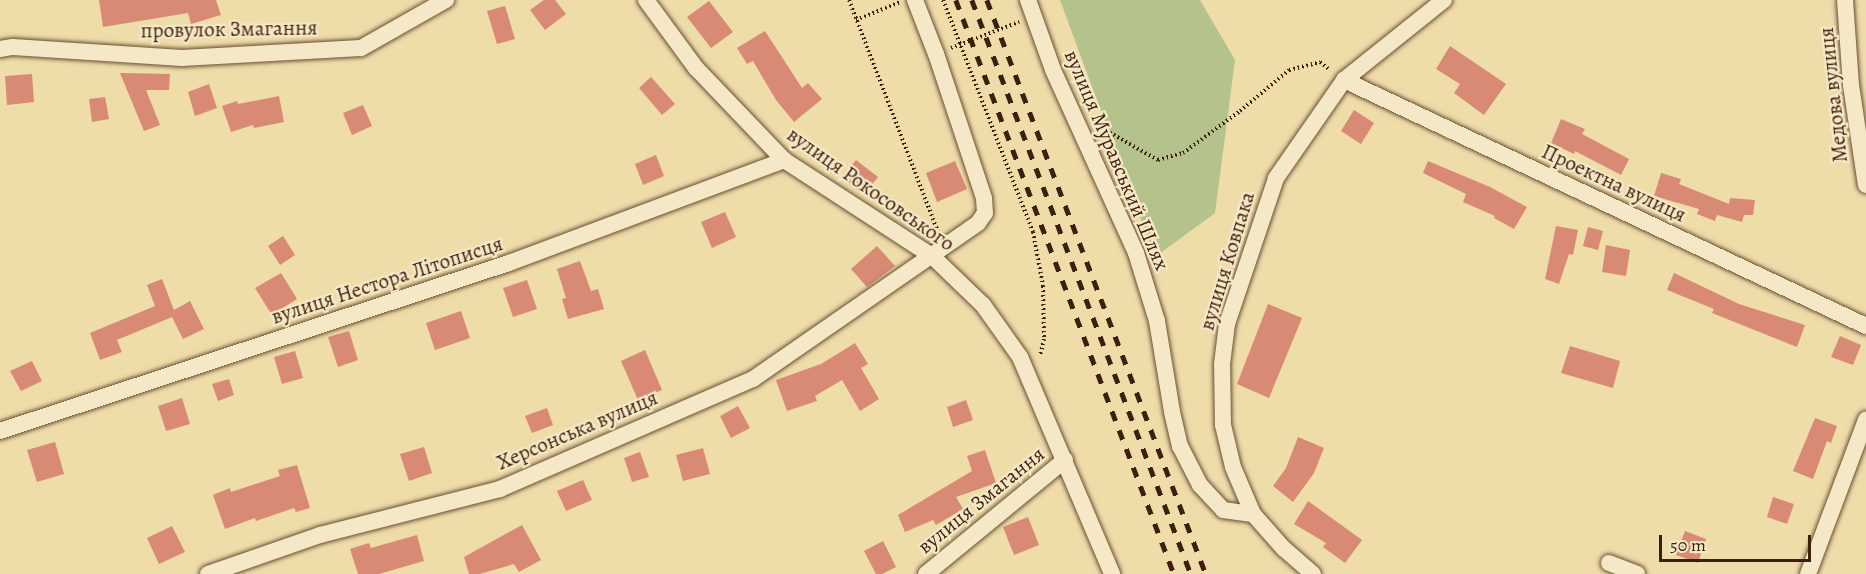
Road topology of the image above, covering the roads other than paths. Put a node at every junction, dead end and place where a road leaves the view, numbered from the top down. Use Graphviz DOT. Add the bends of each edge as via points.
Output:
graph roads {
  1 [pos="447,0"];
  2 [pos="646,0"];
  3 [pos="915,0"];
  4 [pos="1028,0"];
  5 [pos="1444,0"];
  6 [pos="1845,0"];
  7 [pos="0,49"];
  8 [pos="1344,80"];
  9 [pos="784,160"];
  10 [pos="1866,185"];
  11 [pos="938,252"];
  12 [pos="1866,326"];
  13 [pos="1866,420"];
  14 [pos="0,431"];
  15 [pos="1065,460"];
  16 [pos="1252,514"];
  17 [pos="1609,563"];
  18 [pos="208,574"];
  19 [pos="926,574"];
  20 [pos="1112,574"];
  21 [pos="1313,574"];
  22 [pos="1637,574"];
  23 [pos="1808,574"];
  1 -- 7 [label="street, провулок Змагання" via="360,48 182,57"];
  2 -- 9 [label="street, вулиця Рокосовського" via="696,68"];
  3 -- 11 [label="street, Херсонська вулиця" via="984,198 985,213 978,223"];
  4 -- 16 [label="street, вулиця Муравський Шлях" via="1072,111 1136,253 1157,321 1180,446 1200,485 1223,510"];
  5 -- 8 [label="street, вулиця Ковпака"];
  6 -- 10 [label="street, Медова вулиця" via="1851,85"];
  8 -- 12 [label="street, Проектна вулиця"];
  8 -- 16 [label="street, вулиця Ковпака" via="1276,178 1227,324 1222,424 1233,467"];
  9 -- 11 [label="street, вулиця Рокосовського"];
  9 -- 14 [label="street, вулиця Нестора Літописця" via="509,263"];
  11 -- 15 [label="street, вулиця Рокосовського" via="1020,357"];
  11 -- 18 [label="street, Херсонська вулиця" via="753,379 500,489 320,535"];
  13 -- 23 [label="street"];
  15 -- 19 [label="street, вулиця Змагання"];
  15 -- 20 [label="street, вулиця Рокосовського"];
  16 -- 21 [label="street, вулиця Ковпака"];
  17 -- 22 [label="street"];
}
